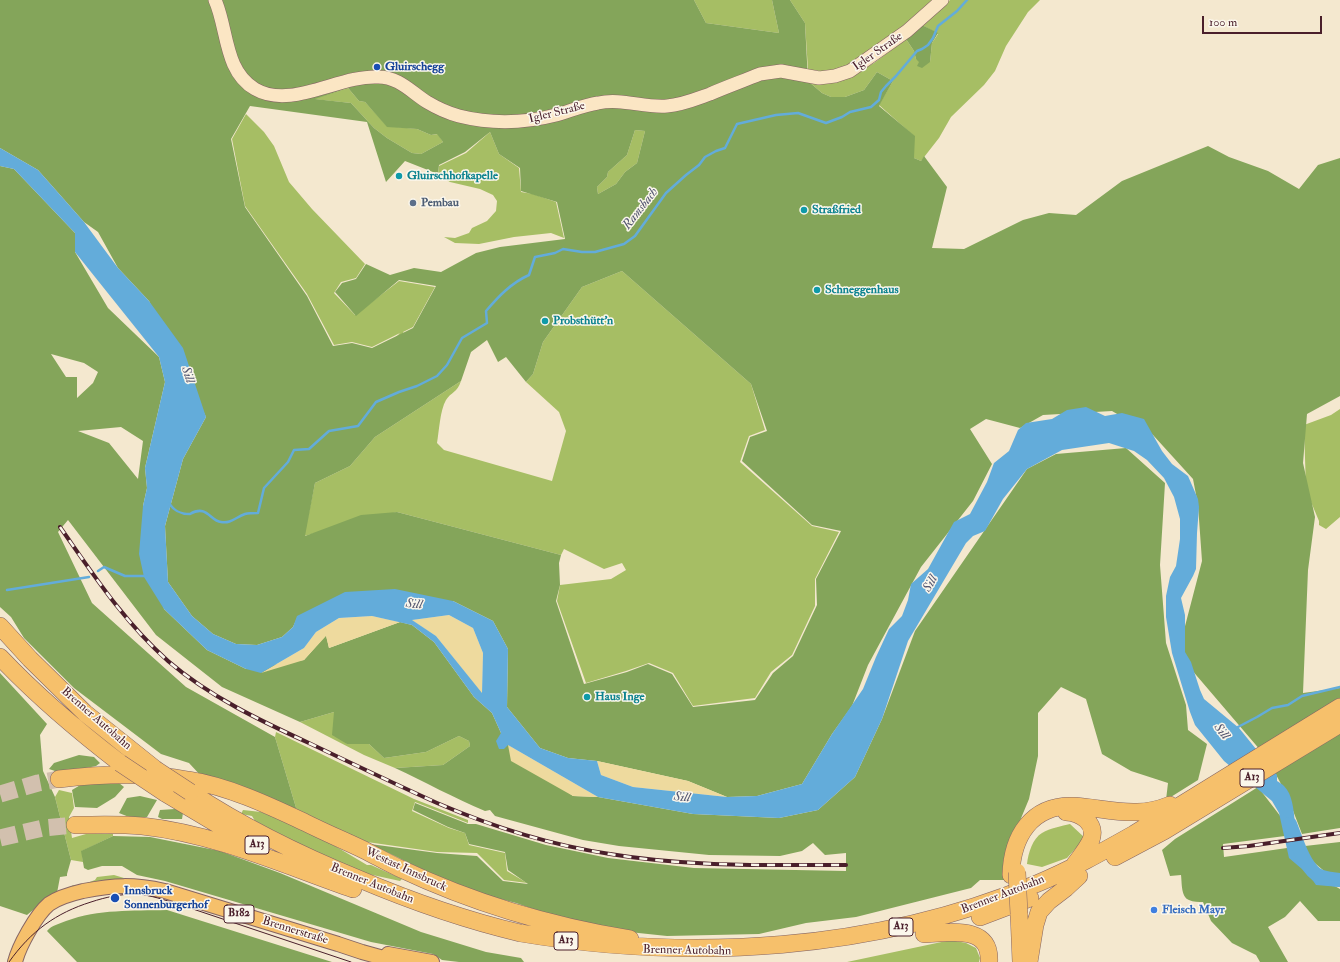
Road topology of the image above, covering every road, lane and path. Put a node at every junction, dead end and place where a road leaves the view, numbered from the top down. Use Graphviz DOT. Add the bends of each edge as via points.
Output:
graph roads {
  1 [pos="214,0"];
  2 [pos="942,0"];
  3 [pos="0,626"];
  4 [pos="0,657"];
  5 [pos="1340,708"];
  6 [pos="1340,724"];
  7 [pos="59,779"];
  8 [pos="1158,820"];
  9 [pos="75,825"];
  10 [pos="1076,871"];
  11 [pos="1014,874"];
  12 [pos="353,889"];
  13 [pos="1016,915"];
  14 [pos="924,934"];
  15 [pos="338,944"];
  16 [pos="759,958"];
  17 [pos="1030,959"];
  18 [pos="15,962"];
  19 [pos="398,962"];
  20 [pos="432,962"];
  21 [pos="661,962"];
  22 [pos="745,962"];
  23 [pos="989,962"];
  24 [pos="1015,962"];
  1 -- 2 [label="main road, Igler Straße" via="220,12 234,67 240,77 256,90 287,95 366,76 381,77 394,80 426,102 449,113 498,122 537,119 607,102 674,106 770,72 781,71 819,78 843,74 907,31"];
  3 -- 16 [label="highway, Brenner Autobahn / A13, bridge" via="85,713 155,769 242,824 328,867 440,911 550,939 616,948"];
  4 -- 12 [label="highway, Brenner Autobahn / A13, bridge" via="49,706 120,763 165,793 276,855"];
  5 -- 8 [label="highway, A13"];
  6 -- 8 [label="highway, Brenner Autobahn / A13"];
  7 -- 16 [label="highway, Westast Innsbruck / A13" via="117,774 155,775 189,780 233,792 270,806 400,868 478,901 518,914 598,934"];
  8 -- 10 [label="highway, Brenner Autobahn / A13" via="1107,849"];
  8 -- 11 [label="highway" via="1139,812 1067,806 1053,809 1028,824 1020,836 1014,852"];
  9 -- 12 [label="highway, A13" via="142,826 186,833 241,848"];
  10 -- 11 [label="highway" via="1090,842 1091,830 1089,823 1082,816 1064,812 1047,817 1030,830 1021,846"];
  10 -- 14 [label="highway, Brenner Autobahn / A13" via="1041,894 1007,908"];
  10 -- 16 [label="highway, Brenner Autobahn / A13" via="928,921"];
  10 -- 17 [label="highway" via="1066,888 1039,912"];
  11 -- 13 [label="highway"];
  12 -- 21 [label="highway, Brenner Autobahn / A13" via="432,920 513,942 581,955"];
  13 -- 17 [label="highway"];
  13 -- 24 [label="highway"];
  14 -- 16 [label="highway, Brenner Autobahn / A13" via="876,946 801,958"];
  14 -- 23 [label="highway" via="974,935 986,946"];
  15 -- 18 [label="main road, Brennerstraße / B182" via="165,891 125,885 89,890 37,919 19,949"];
  15 -- 19 [label="main road, Brennerstraße / B182"];
  15 -- 20 [label="main road, Brennerstraße / B182"];
  16 -- 22 [label="highway, Brenner Autobahn / A13"];
}
